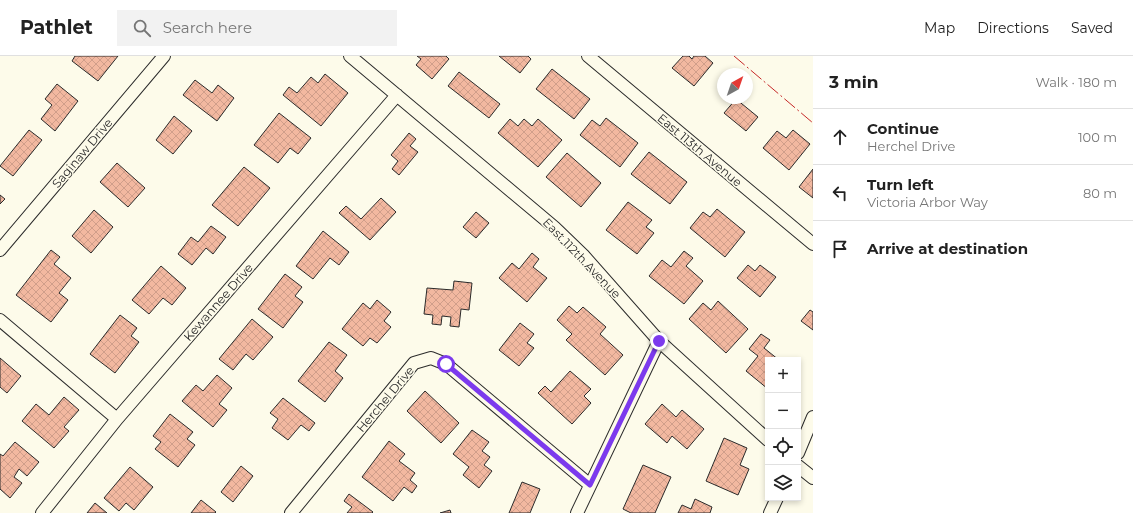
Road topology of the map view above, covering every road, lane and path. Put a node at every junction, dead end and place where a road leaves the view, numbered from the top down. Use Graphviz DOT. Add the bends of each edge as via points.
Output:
graph roads {
  1 [pos="164,56"];
  2 [pos="350,56"];
  3 [pos="588,56"];
  4 [pos="397,95"];
  5 [pos="813,244"];
  6 [pos="0,250"];
  7 [pos="0,320"];
  8 [pos="659,341"];
  9 [pos="813,417"];
  10 [pos="117,419"];
  11 [pos="765,437"];
  12 [pos="801,446"];
  13 [pos="801,468"];
  14 [pos="813,478"];
  15 [pos="590,485"];
  16 [pos="776,501"];
  17 [pos="42,513"];
  18 [pos="291,513"];
  19 [pos="577,513"];
  20 [pos="770,513"];
  1 -- 6 [label="street, Saginaw Drive"];
  2 -- 4 [label="street, East 112th Avenue"];
  3 -- 5 [label="street, East 113th Avenue"];
  4 -- 8 [label="street, East 112th Avenue" via="554,227"];
  4 -- 10 [label="street, Kewannee Drive"];
  7 -- 10 [label="street"];
  8 -- 11 [label="street, East 112th Avenue"];
  8 -- 15 [label="street"];
  9 -- 12 [label="street"];
  10 -- 17 [label="street, Kewannee Drive"];
  13 -- 14 [label="street"];
  15 -- 18 [label="street, Herchel Drive" via="446,364 431,358 414,363"];
  15 -- 19 [label="street"];
  16 -- 20 [label="street"];
}
